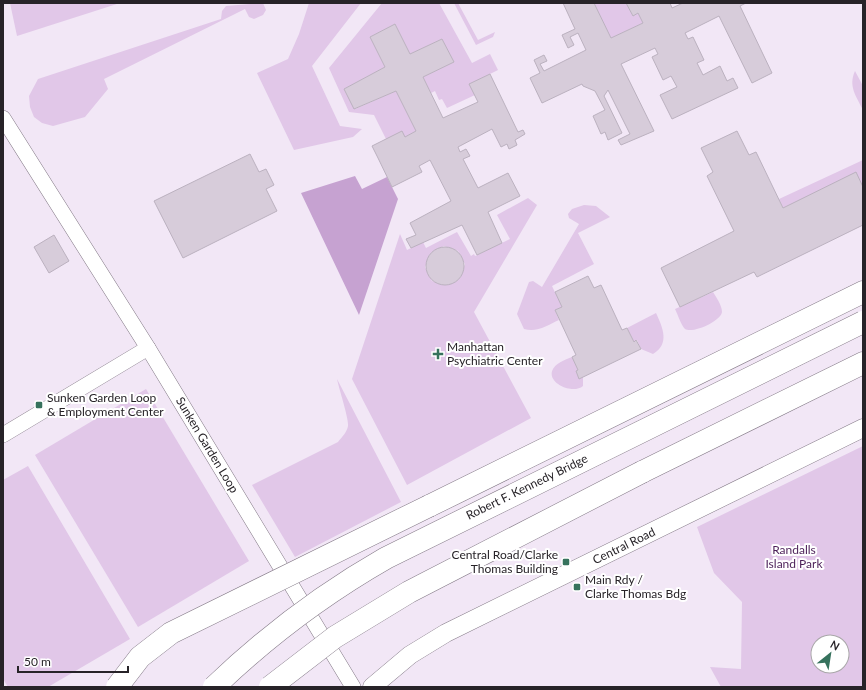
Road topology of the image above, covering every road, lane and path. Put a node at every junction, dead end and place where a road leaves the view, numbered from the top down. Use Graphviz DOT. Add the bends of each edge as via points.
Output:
graph roads {
  1 [pos="3,118"];
  2 [pos="863,292"];
  3 [pos="863,322"];
  4 [pos="148,348"];
  5 [pos="863,363"];
  6 [pos="863,428"];
  7 [pos="3,436"];
  8 [pos="117,687"];
  9 [pos="214,687"];
  10 [pos="270,687"];
  11 [pos="353,687"];
  12 [pos="372,687"];
  1 -- 4 [label="street, Sunken Garden Loop"];
  2 -- 8 [label="highway, bridge" via="182,626 145,653"];
  3 -- 9 [label="highway, Robert F. Kennedy Bridge, bridge" via="386,558 325,595"];
  4 -- 7 [label="street"];
  4 -- 11 [label="street, Sunken Garden Loop"];
  5 -- 10 [label="highway, bridge" via="642,472 409,592 335,637"];
  6 -- 12 [label="street, Central Road" via="446,633 410,655"];
}
